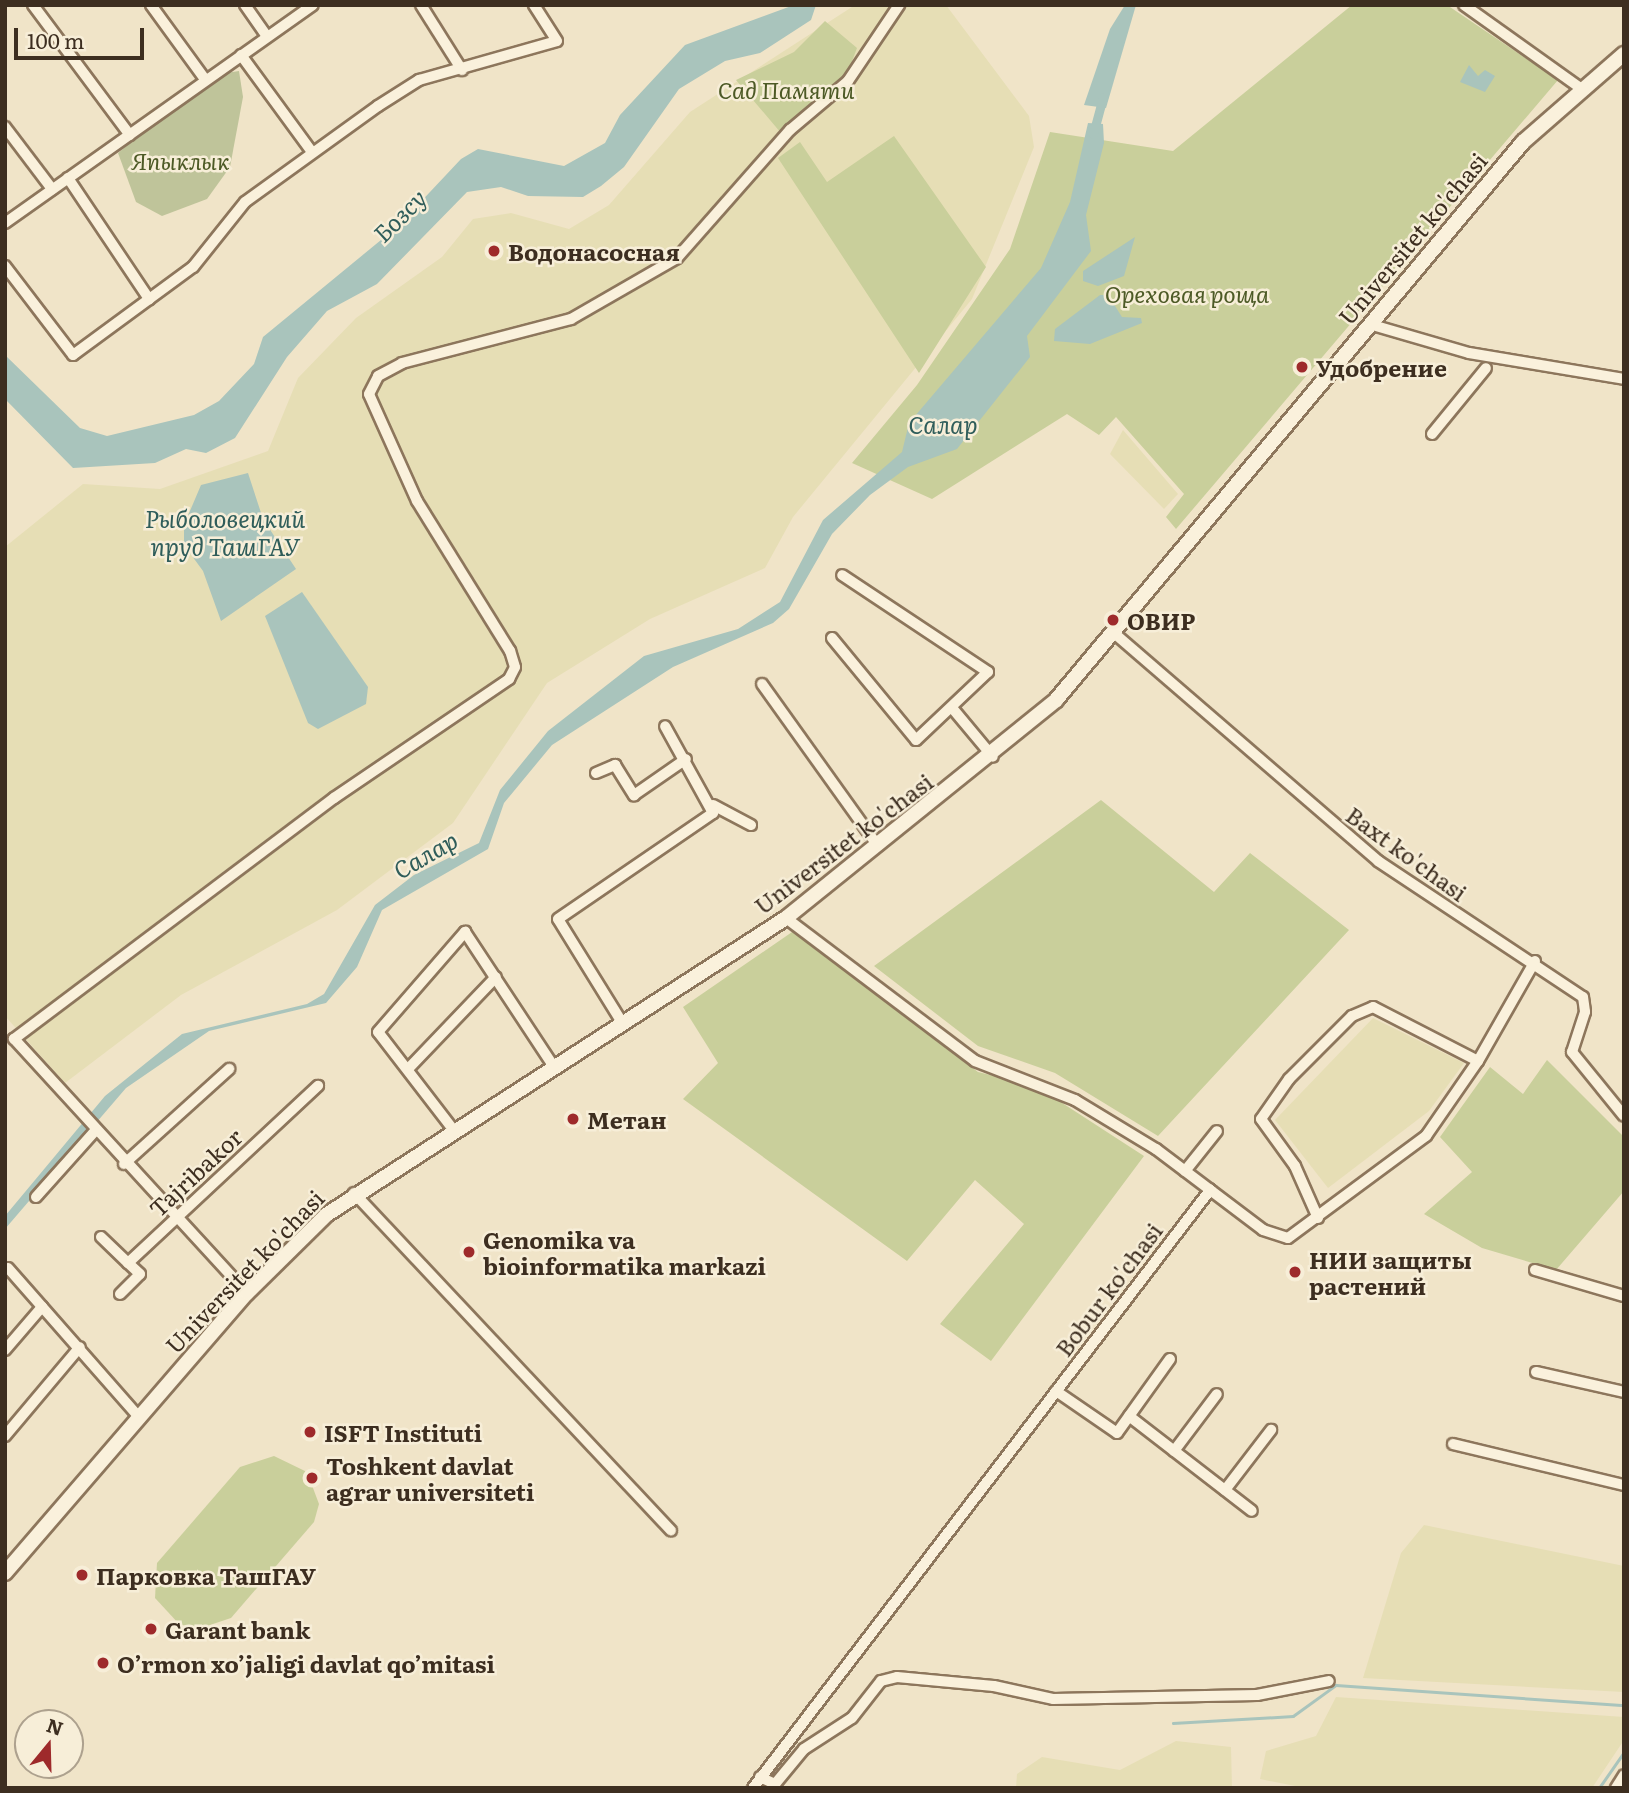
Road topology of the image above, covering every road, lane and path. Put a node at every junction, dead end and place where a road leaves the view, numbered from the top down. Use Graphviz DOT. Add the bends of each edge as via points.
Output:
graph roads {
  1 [pos="33,5"];
  2 [pos="151,5"];
  3 [pos="245,5"];
  4 [pos="313,5"];
  5 [pos="421,5"];
  6 [pos="534,5"];
  7 [pos="898,5"];
  8 [pos="1464,5"];
  9 [pos="267,36"];
  10 [pos="1624,54"];
  11 [pos="241,55"];
  12 [pos="462,69"];
  13 [pos="204,78"];
  14 [pos="1579,87"];
  15 [pos="5,127"];
  16 [pos="130,135"];
  17 [pos="313,152"];
  18 [pos="68,178"];
  19 [pos="52,189"];
  20 [pos="5,223"];
  21 [pos="5,266"];
  22 [pos="149,299"];
  23 [pos="1369,324"];
  24 [pos="1486,368"];
  25 [pos="1624,379"];
  26 [pos="1432,434"];
  27 [pos="842,575"];
  28 [pos="1114,633"];
  29 [pos="832,638"];
  30 [pos="762,684"];
  31 [pos="953,709"];
  32 [pos="666,726"];
  33 [pos="993,757"];
  34 [pos="686,759"];
  35 [pos="596,773"];
  36 [pos="713,805"];
  37 [pos="751,825"];
  38 [pos="878,846"];
  39 [pos="786,918"];
  40 [pos="1535,961"];
  41 [pos="496,976"];
  42 [pos="623,1024"];
  43 [pos="1478,1061"];
  44 [pos="554,1067"];
  45 [pos="229,1069"];
  46 [pos="408,1069"];
  47 [pos="318,1086"];
  48 [pos="1624,1116"];
  49 [pos="452,1128"];
  50 [pos="94,1131"];
  51 [pos="1217,1131"];
  52 [pos="124,1164"];
  53 [pos="1185,1171"];
  54 [pos="1210,1190"];
  55 [pos="354,1193"];
  56 [pos="36,1197"];
  57 [pos="1318,1218"];
  58 [pos="177,1219"];
  59 [pos="101,1237"];
  60 [pos="128,1263"];
  61 [pos="8,1268"];
  62 [pos="1535,1270"];
  63 [pos="247,1293"];
  64 [pos="120,1294"];
  65 [pos="1624,1296"];
  66 [pos="42,1307"];
  67 [pos="80,1347"];
  68 [pos="5,1350"];
  69 [pos="1170,1359"];
  70 [pos="1536,1372"];
  71 [pos="1056,1391"];
  72 [pos="1624,1392"];
  73 [pos="1217,1394"];
  74 [pos="138,1416"];
  75 [pos="1129,1416"];
  76 [pos="1271,1430"];
  77 [pos="5,1436"];
  78 [pos="1453,1444"];
  79 [pos="1174,1451"];
  80 [pos="1624,1485"];
  81 [pos="1226,1490"];
  82 [pos="1252,1511"];
  83 [pos="671,1531"];
  84 [pos="5,1573"];
  85 [pos="1329,1681"];
  86 [pos="1624,1775"];
  87 [pos="760,1777"];
  88 [pos="752,1788"];
  89 [pos="1615,1788"];
  1 -- 16 [label="street"];
  2 -- 13 [label="street"];
  3 -- 9 [label="street"];
  4 -- 9 [label="street"];
  5 -- 12 [label="street"];
  6 -- 12 [label="street" via="557,41"];
  7 -- 50 [label="street" via="848,81 790,130 677,258 571,319 402,363 378,376 369,394 417,501 515,667 509,679 334,798 14,1039"];
  8 -- 14 [label="street"];
  9 -- 11 [label="street"];
  10 -- 14 [label="main road, Universitet ko'chasi"];
  11 -- 13 [label="street"];
  11 -- 17 [label="street"];
  12 -- 17 [label="street" via="419,80"];
  13 -- 16 [label="street"];
  14 -- 23 [label="main road, Universitet ko'chasi" via="1523,142"];
  15 -- 19 [label="street"];
  16 -- 18 [label="street"];
  17 -- 22 [label="street" via="246,202 193,267"];
  18 -- 19 [label="street"];
  18 -- 22 [label="street"];
  19 -- 20 [label="street"];
  21 -- 22 [label="street" via="74,355"];
  23 -- 25 [label="street" via="1469,353"];
  23 -- 28 [label="main road, Universitet ko'chasi"];
  24 -- 26 [label="street"];
  27 -- 31 [label="street" via="988,672"];
  28 -- 33 [label="main road, Universitet ko'chasi" via="1079,677"];
  28 -- 40 [label="street, Baxt ko'chasi" via="1378,861 1498,946"];
  29 -- 31 [label="street" via="916,740"];
  30 -- 38 [label="street"];
  31 -- 33 [label="street"];
  32 -- 34 [label="street"];
  33 -- 38 [label="main road, Universitet ko'chasi"];
  34 -- 35 [label="street" via="634,795 615,765"];
  34 -- 36 [label="street"];
  36 -- 37 [label="street"];
  36 -- 42 [label="street" via="713,813 558,919"];
  38 -- 39 [label="main road, Universitet ko'chasi"];
  39 -- 42 [label="main road, Universitet ko'chasi"];
  39 -- 53 [label="street" via="975,1061 1075,1100"];
  40 -- 43 [label="street"];
  40 -- 48 [label="street, Baxt ko'chasi" via="1583,997 1586,1012 1572,1052"];
  41 -- 44 [label="street"];
  41 -- 46 [label="street"];
  41 -- 46 [label="street" via="465,932 378,1032"];
  42 -- 44 [label="main road, Universitet ko'chasi"];
  43 -- 57 [label="street" via="1426,1136"];
  43 -- 57 [label="street" via="1373,1007 1352,1016 1289,1079 1261,1119 1294,1166"];
  44 -- 49 [label="main road, Universitet ko'chasi"];
  45 -- 52 [label="street"];
  46 -- 49 [label="street"];
  47 -- 58 [label="street, Tajribakor"];
  49 -- 55 [label="main road, Universitet ko'chasi"];
  50 -- 52 [label="street"];
  50 -- 56 [label="street"];
  51 -- 53 [label="street"];
  52 -- 58 [label="street"];
  53 -- 54 [label="street"];
  54 -- 57 [label="street" via="1277,1237 1288,1238"];
  54 -- 71 [label="street, Bobur ko'chasi"];
  55 -- 63 [label="main road, Universitet ko'chasi"];
  55 -- 83 [label="street"];
  58 -- 60 [label="street, Tajribakor"];
  58 -- 63 [label="street"];
  59 -- 60 [label="street"];
  60 -- 64 [label="street" via="140,1274"];
  61 -- 66 [label="street"];
  62 -- 65 [label="street"];
  63 -- 74 [label="main road, Universitet ko'chasi"];
  66 -- 67 [label="street"];
  66 -- 68 [label="street"];
  67 -- 74 [label="street"];
  67 -- 77 [label="street"];
  69 -- 75 [label="street"];
  70 -- 72 [label="street"];
  71 -- 75 [label="street" via="1117,1433"];
  71 -- 87 [label="street, Bobur ko'chasi"];
  73 -- 79 [label="street"];
  74 -- 84 [label="main road, Universitet ko'chasi"];
  75 -- 79 [label="street"];
  76 -- 81 [label="street"];
  78 -- 80 [label="street"];
  79 -- 81 [label="street"];
  81 -- 82 [label="street"];
  85 -- 87 [label="street" via="1257,1695 1054,1699 994,1686 897,1676 881,1681 852,1718 804,1749 775,1784"];
  86 -- 89 [label="street"];
  87 -- 88 [label="street, Bobur ko'chasi"];
}
